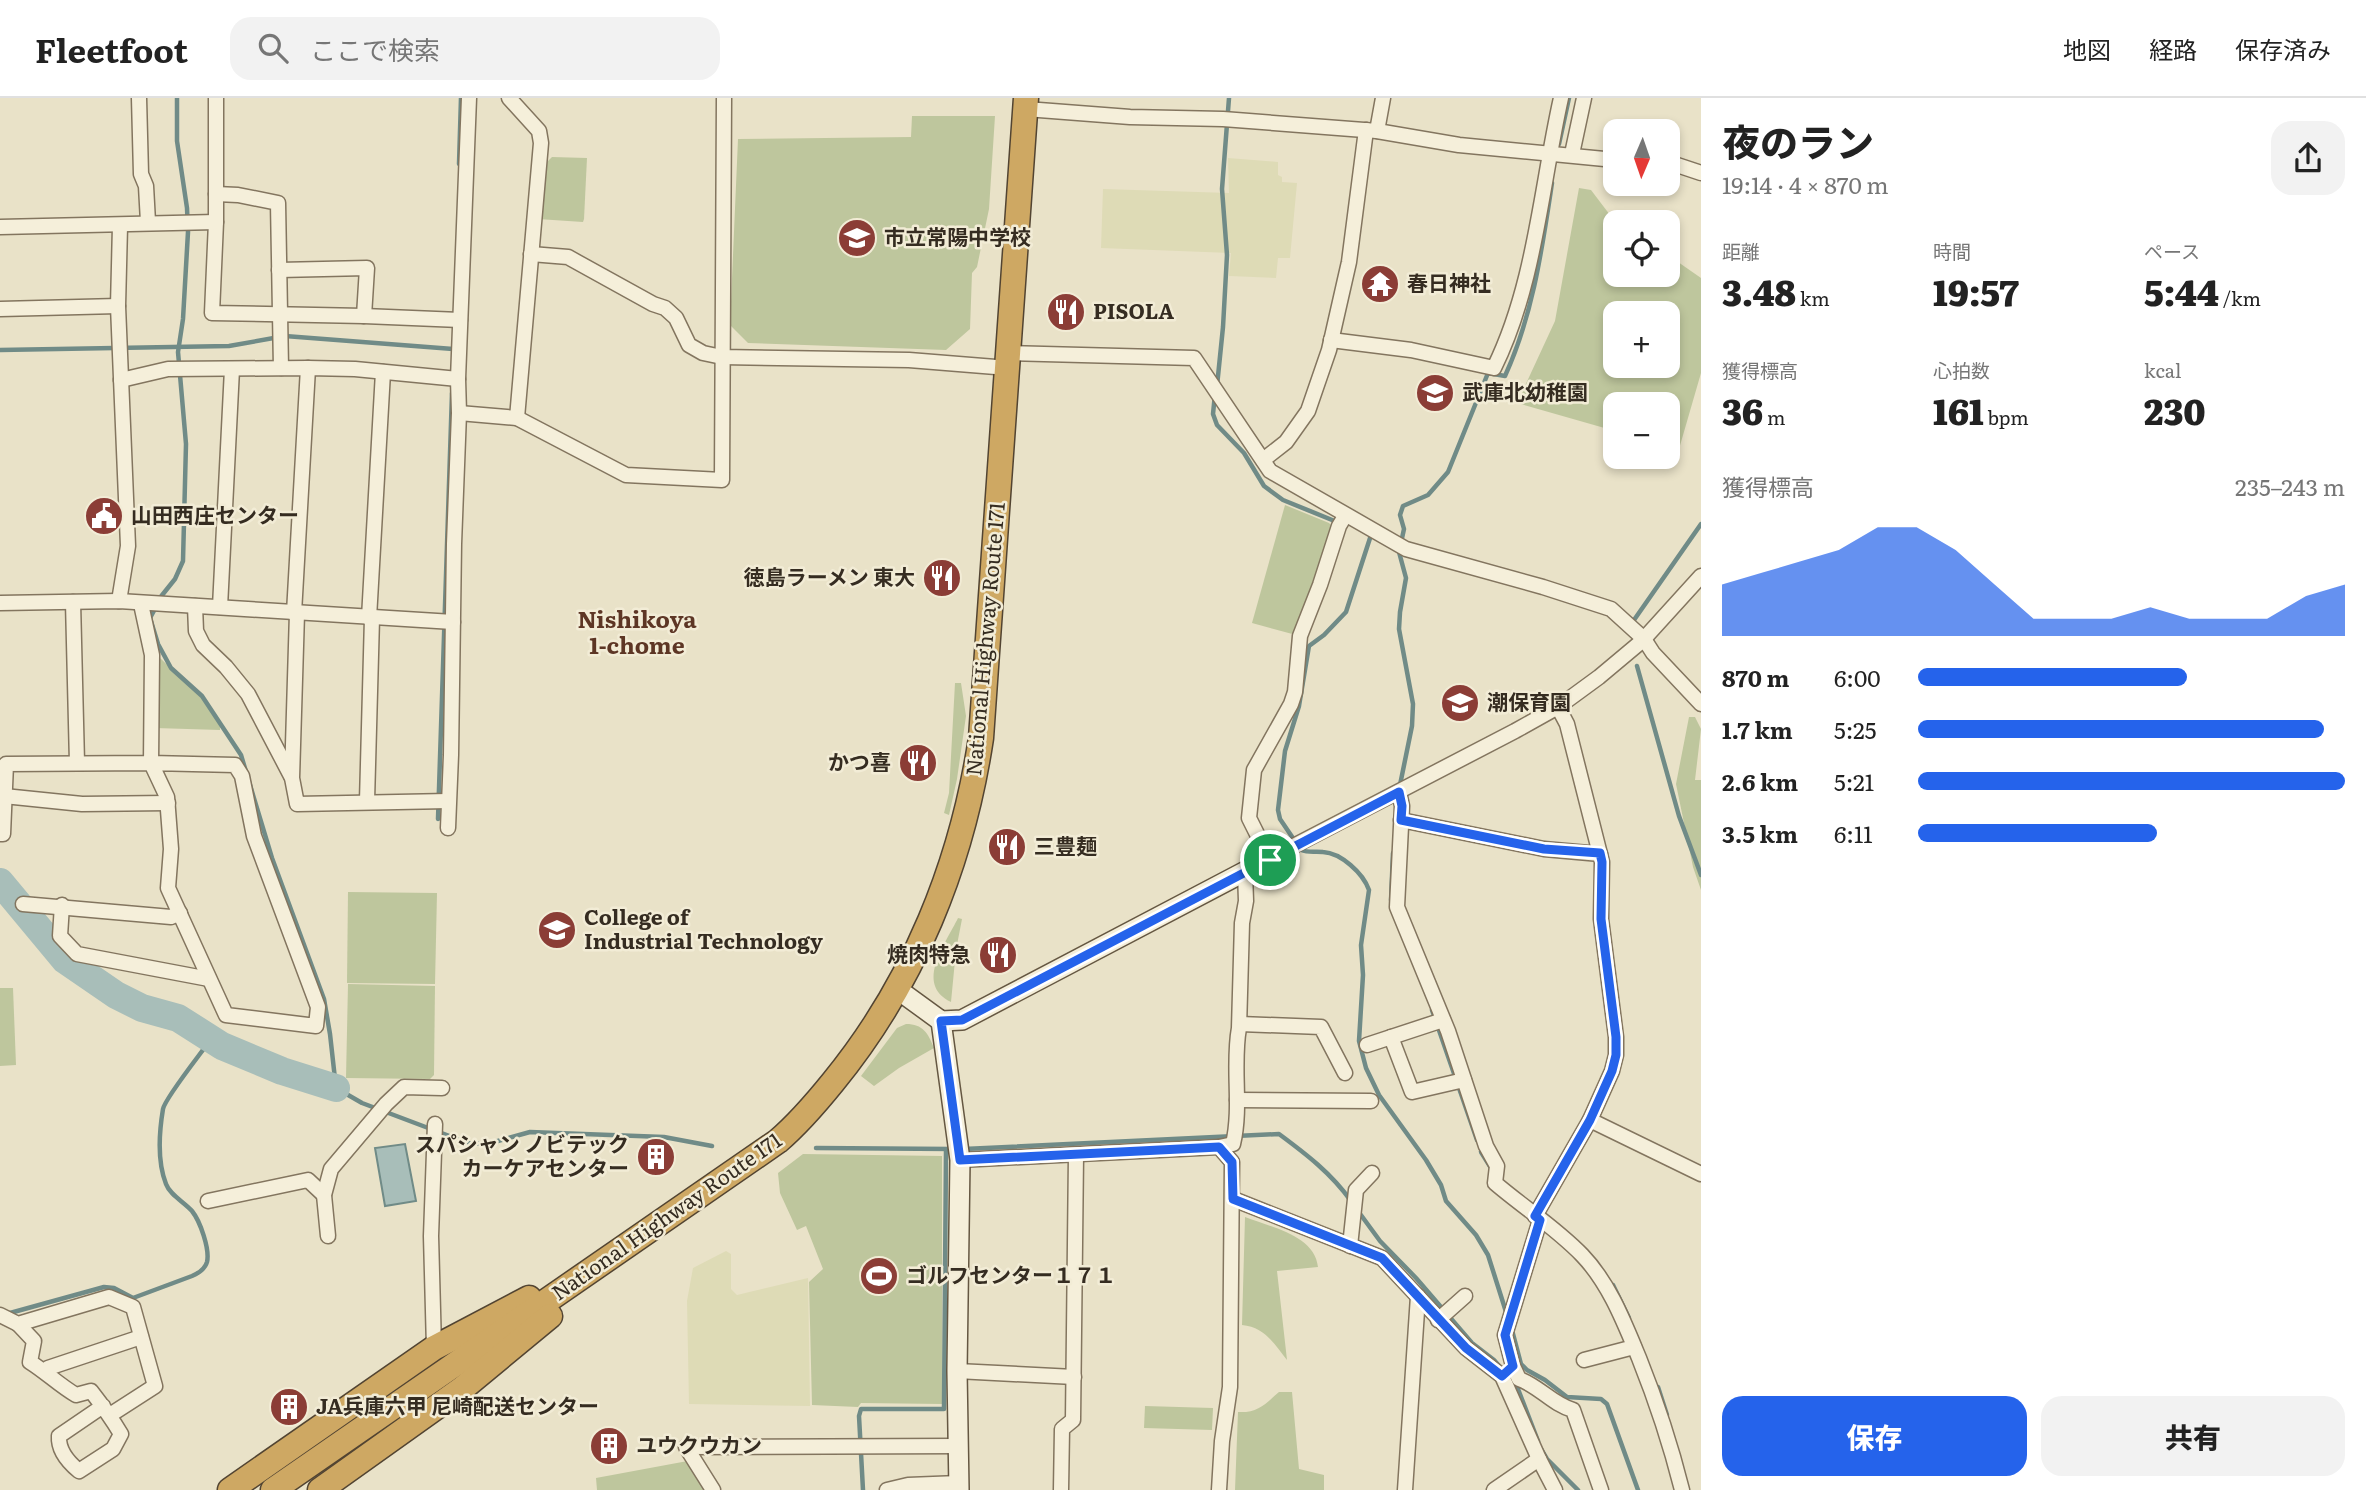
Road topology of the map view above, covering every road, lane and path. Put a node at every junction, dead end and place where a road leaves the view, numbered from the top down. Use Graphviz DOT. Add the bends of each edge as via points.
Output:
graph roads {
  1 [pos="139,98"];
  2 [pos="216,98"];
  3 [pos="469,98"];
  4 [pos="509,98"];
  5 [pos="724,98"];
  6 [pos="1383,98"];
  7 [pos="1561,98"];
  8 [pos="1584,98"];
  9 [pos="1026,104"];
  10 [pos="1372,131"];
  11 [pos="1549,153"];
  12 [pos="1572,154"];
  13 [pos="1603,158"];
  14 [pos="1680,166"];
  15 [pos="1701,173"];
  16 [pos="216,194"];
  17 [pos="148,222"];
  18 [pos="216,222"];
  19 [pos="120,226"];
  20 [pos="0,227"];
  21 [pos="531,254"];
  22 [pos="279,270"];
  23 [pos="118,306"];
  24 [pos="0,309"];
  25 [pos="281,315"];
  26 [pos="364,316"];
  27 [pos="460,320"];
  28 [pos="1331,340"];
  29 [pos="722,357"];
  30 [pos="1009,361"];
  31 [pos="281,368"];
  32 [pos="308,368"];
  33 [pos="232,369"];
  34 [pos="383,372"];
  35 [pos="458,379"];
  36 [pos="121,380"];
  37 [pos="459,413"];
  38 [pos="517,418"];
  39 [pos="1263,460"];
  40 [pos="1342,521"];
  41 [pos="1701,576"];
  42 [pos="119,601"];
  43 [pos="73,602"];
  44 [pos="0,603"];
  45 [pos="152,605"];
  46 [pos="195,606"];
  47 [pos="220,607"];
  48 [pos="295,613"];
  49 [pos="370,618"];
  50 [pos="453,622"];
  51 [pos="1644,639"];
  52 [pos="1701,704"];
  53 [pos="1558,707"];
  54 [pos="151,763"];
  55 [pos="77,764"];
  56 [pos="292,778"];
  57 [pos="4,796"];
  58 [pos="367,801"];
  59 [pos="448,801"];
  60 [pos="1400,801"];
  61 [pos="168,803"];
  62 [pos="447,828"];
  63 [pos="0,834"];
  64 [pos="1600,853"];
  65 [pos="1278,855"];
  66 [pos="1245,872"];
  67 [pos="23,904"];
  68 [pos="62,905"];
  69 [pos="180,913"];
  70 [pos="209,979"];
  71 [pos="897,989"];
  72 [pos="941,1021"];
  73 [pos="1438,1022"];
  74 [pos="1240,1024"];
  75 [pos="1391,1037"];
  76 [pos="1367,1045"];
  77 [pos="1345,1073"];
  78 [pos="1458,1081"];
  79 [pos="442,1088"];
  80 [pos="1237,1100"];
  81 [pos="1371,1101"];
  82 [pos="1590,1120"];
  83 [pos="435,1131"];
  84 [pos="1219,1147"];
  85 [pos="1076,1155"];
  86 [pos="960,1160"];
  87 [pos="1372,1173"];
  88 [pos="1701,1174"];
  89 [pos="324,1195"];
  90 [pos="1233,1199"];
  91 [pos="208,1201"];
  92 [pos="1538,1214"];
  93 [pos="328,1236"];
  94 [pos="1350,1240"];
  95 [pos="614,1255"];
  96 [pos="1418,1296"];
  97 [pos="1460,1301"];
  98 [pos="0,1315"];
  99 [pos="1441,1318"];
  100 [pos="18,1324"];
  101 [pos="141,1338"];
  102 [pos="1634,1347"];
  103 [pos="433,1348"];
  104 [pos="1584,1360"];
  105 [pos="45,1371"];
  106 [pos="957,1371"];
  107 [pos="1507,1371"];
  108 [pos="1074,1377"];
  109 [pos="959,1446"];
  110 [pos="1539,1459"];
  111 [pos="346,1482"];
  112 [pos="959,1487"];
  113 [pos="229,1490"];
  114 [pos="273,1490"];
  115 [pos="320,1490"];
  116 [pos="713,1490"];
  117 [pos="887,1490"];
  118 [pos="1061,1490"];
  119 [pos="1219,1490"];
  120 [pos="1405,1490"];
  121 [pos="1494,1490"];
  122 [pos="1555,1490"];
  123 [pos="1601,1490"];
  124 [pos="1682,1490"];
  1 -- 17 [label="street" via="141,174"];
  2 -- 16 [label="street"];
  3 -- 27 [label="street"];
  4 -- 21 [label="street" via="539,131 541,143"];
  5 -- 29 [label="street"];
  6 -- 10 [label="street"];
  7 -- 11 [label="street"];
  8 -- 12 [label="street"];
  9 -- 10 [label="street" via="1130,117 1227,119"];
  9 -- 30 [label="highway, National Highway Route 171"];
  10 -- 11 [label="street"];
  10 -- 28 [label="street"];
  11 -- 12 [label="street"];
  11 -- 28 [label="street" via="1533,247 1508,340 1494,368 1411,350"];
  12 -- 13 [label="street"];
  14 -- 15 [label="street"];
  16 -- 18 [label="street"];
  16 -- 22 [label="street" via="278,204"];
  17 -- 18 [label="street"];
  17 -- 19 [label="street"];
  18 -- 25 [label="street" via="212,313"];
  19 -- 20 [label="street"];
  19 -- 23 [label="street"];
  21 -- 29 [label="street" via="568,257 665,308 676,318 689,345"];
  21 -- 38 [label="street"];
  22 -- 25 [label="street"];
  22 -- 26 [label="street" via="367,268"];
  23 -- 24 [label="street"];
  23 -- 36 [label="street"];
  25 -- 26 [label="street"];
  25 -- 31 [label="street"];
  26 -- 27 [label="street"];
  27 -- 35 [label="street"];
  28 -- 39 [label="street" via="1308,411 1286,442"];
  29 -- 30 [label="street"];
  29 -- 38 [label="street" via="722,480 626,475"];
  30 -- 39 [label="street" via="1194,358"];
  30 -- 71 [label="highway, National Highway Route 171" via="978,764 941,896"];
  31 -- 32 [label="street"];
  31 -- 33 [label="street"];
  32 -- 34 [label="street"];
  32 -- 48 [label="street"];
  33 -- 36 [label="street" via="168,369"];
  33 -- 47 [label="street"];
  34 -- 35 [label="street"];
  34 -- 49 [label="street"];
  35 -- 37 [label="street"];
  36 -- 42 [label="street" via="128,546"];
  37 -- 38 [label="street"];
  37 -- 50 [label="street"];
  39 -- 40 [label="street" via="1270,471"];
  40 -- 51 [label="street" via="1402,547 1611,609"];
  40 -- 65 [label="street" via="1300,636 1291,704 1254,769 1249,818"];
  41 -- 51 [label="street"];
  42 -- 43 [label="street"];
  42 -- 45 [label="street"];
  43 -- 44 [label="street"];
  43 -- 55 [label="street"];
  45 -- 46 [label="street"];
  45 -- 54 [label="street"];
  46 -- 47 [label="street"];
  46 -- 56 [label="street" via="196,631 203,645 248,694"];
  47 -- 48 [label="street"];
  48 -- 49 [label="street"];
  48 -- 56 [label="street"];
  49 -- 50 [label="street"];
  49 -- 58 [label="street"];
  50 -- 59 [label="street"];
  51 -- 52 [label="street"];
  51 -- 53 [label="street"];
  53 -- 60 [label="street"];
  53 -- 64 [label="street" via="1567,724"];
  54 -- 55 [label="street"];
  54 -- 61 [label="street"];
  54 -- 70 [label="street" via="235,765 242,776 254,836 318,1007 316,1026 226,1015"];
  55 -- 57 [label="street" via="6,764"];
  56 -- 58 [label="street" via="297,804"];
  57 -- 61 [label="street" via="82,804"];
  57 -- 63 [label="street"];
  58 -- 59 [label="street"];
  59 -- 62 [label="street"];
  60 -- 64 [label="street" via="1544,849"];
  60 -- 65 [label="street"];
  60 -- 73 [label="street" via="1396,907"];
  61 -- 69 [label="street" via="168,888"];
  64 -- 82 [label="street" via="1601,919 1616,1055"];
  65 -- 66 [label="street"];
  66 -- 72 [label="street" via="962,1020"];
  66 -- 74 [label="street"];
  67 -- 68 [label="street"];
  68 -- 69 [label="street" via="171,917"];
  68 -- 70 [label="street" via="60,936 77,954"];
  69 -- 70 [label="street"];
  71 -- 72 [label="street"];
  71 -- 95 [label="highway, National Highway Route 171" via="849,1063 785,1135"];
  72 -- 86 [label="street"];
  73 -- 75 [label="street"];
  73 -- 78 [label="street"];
  74 -- 77 [label="street" via="1321,1027"];
  74 -- 80 [label="street"];
  75 -- 76 [label="street"];
  75 -- 78 [label="street" via="1412,1092"];
  78 -- 92 [label="street" via="1497,1166 1496,1176"];
  79 -- 89 [label="street" via="404,1087 331,1169"];
  80 -- 81 [label="street"];
  80 -- 84 [label="street" via="1233,1144"];
  82 -- 88 [label="street"];
  82 -- 92 [label="street"];
  83 -- 103 [label="street"];
  84 -- 85 [label="street"];
  84 -- 90 [label="street" via="1232,1162"];
  85 -- 86 [label="street"];
  85 -- 108 [label="street"];
  86 -- 106 [label="street"];
  87 -- 94 [label="street" via="1356,1190"];
  89 -- 91 [label="street" via="308,1180"];
  89 -- 93 [label="street"];
  90 -- 94 [label="street"];
  90 -- 119 [label="street" via="1230,1387"];
  92 -- 102 [label="street" via="1601,1278"];
  92 -- 107 [label="street" via="1506,1333"];
  94 -- 96 [label="street" via="1382,1258"];
  95 -- 103 [label="highway"];
  95 -- 111 [label="highway" via="557,1310"];
  95 -- 114 [label="highway, National Highway Route 171"];
  96 -- 99 [label="street"];
  96 -- 120 [label="street"];
  97 -- 99 [label="street"];
  98 -- 100 [label="street"];
  99 -- 107 [label="street" via="1466,1348"];
  100 -- 101 [label="street" via="109,1297 133,1307"];
  100 -- 105 [label="street" via="34,1341 30,1362"];
  101 -- 105 [label="street"];
  101 -- 105 [label="street" via="155,1386 106,1411 90,1391 75,1395"];
  102 -- 104 [label="street"];
  102 -- 124 [label="street" via="1669,1436"];
  103 -- 113 [label="highway"];
  106 -- 108 [label="street"];
  106 -- 109 [label="street"];
  107 -- 110 [label="street"];
  107 -- 123 [label="street" via="1573,1409"];
  108 -- 118 [label="street" via="1073,1420 1062,1429"];
  109 -- 112 [label="street"];
  109 -- 116 [label="street" via="686,1447"];
  110 -- 121 [label="street"];
  110 -- 122 [label="street"];
  111 -- 115 [label="highway"];
  112 -- 117 [label="street" via="908,1485"];
}
